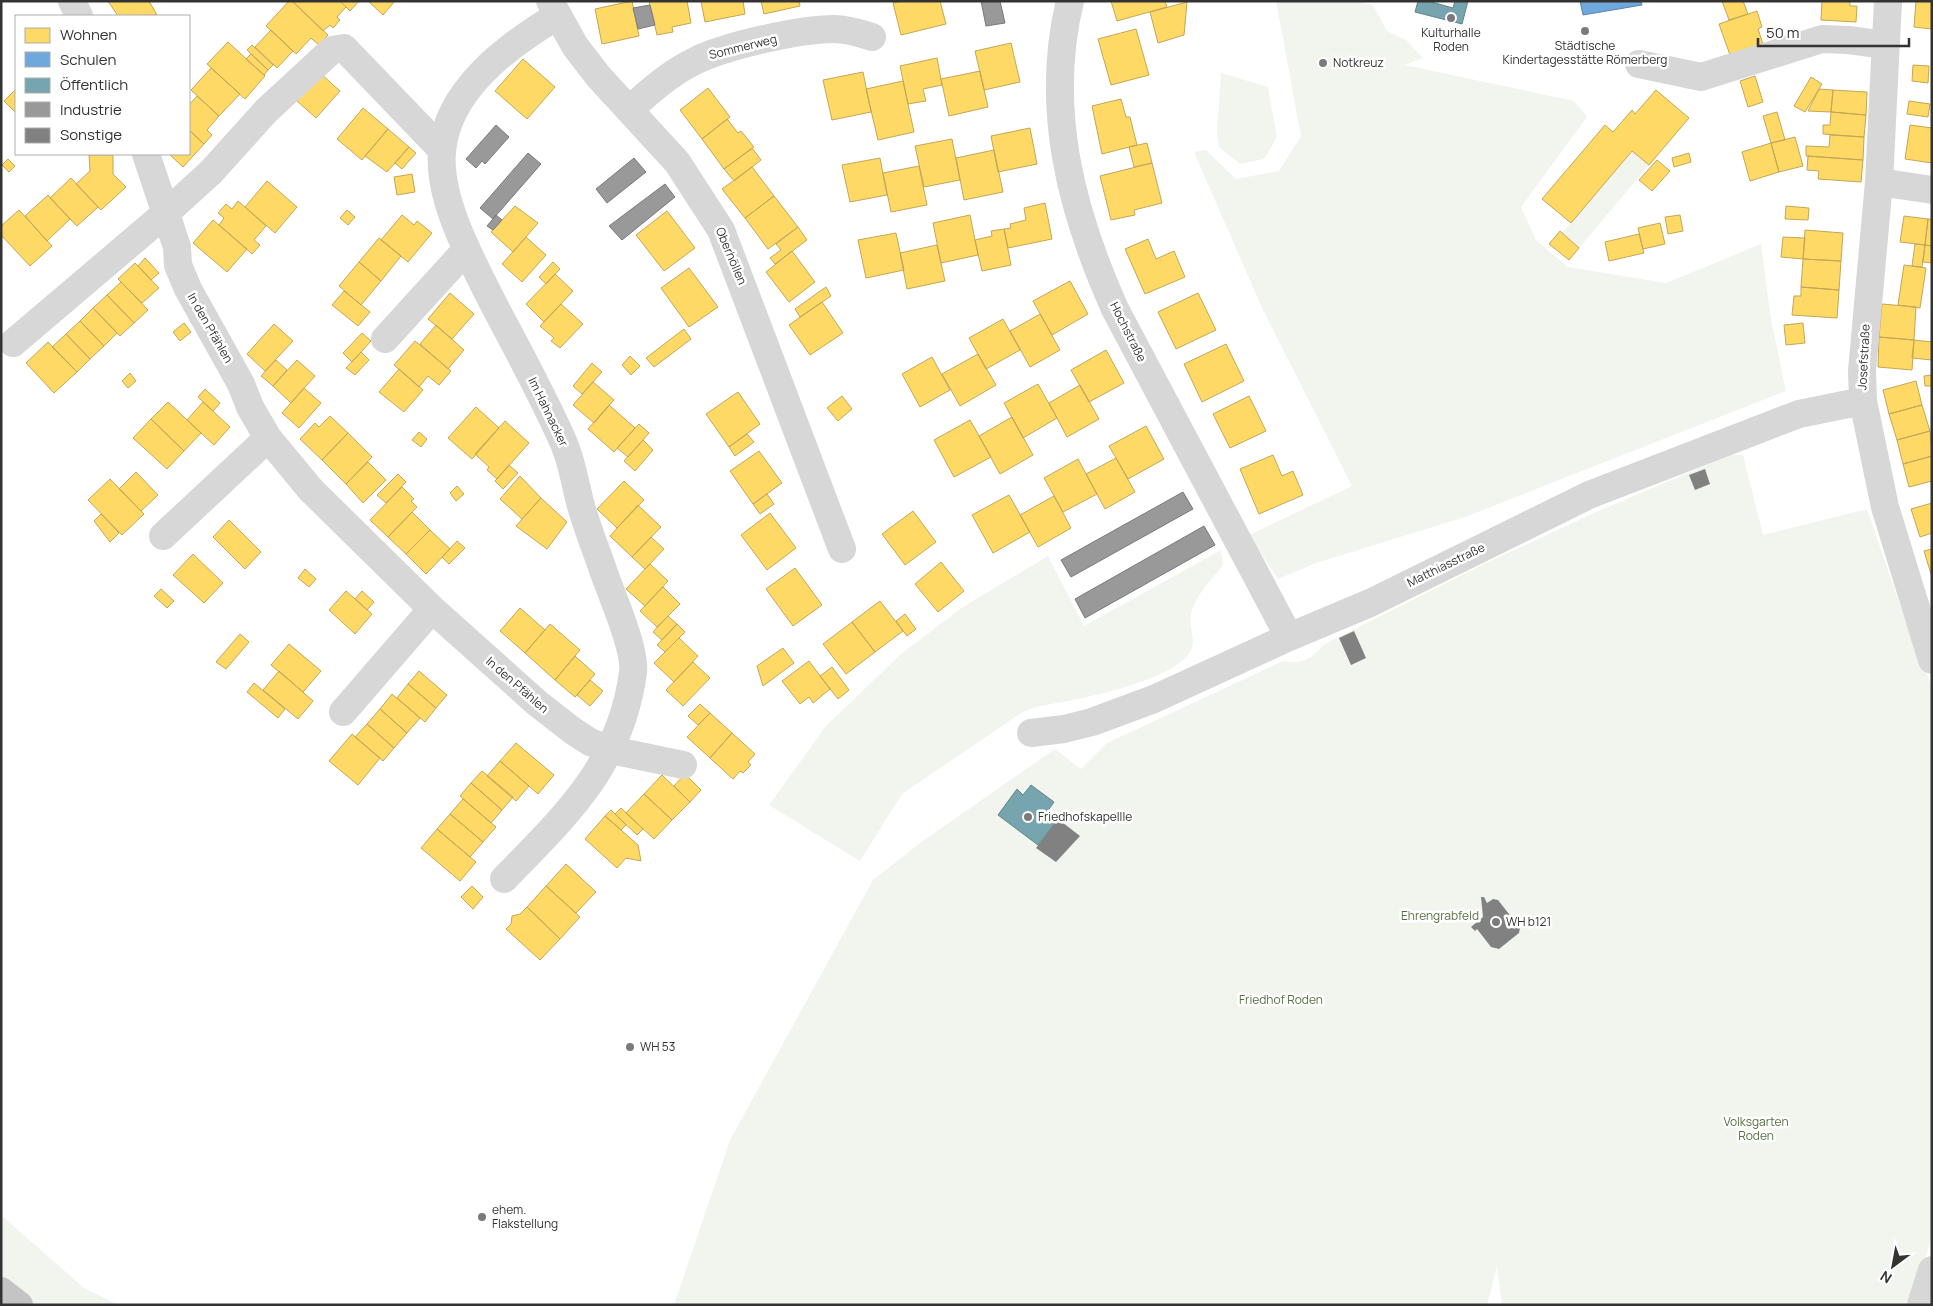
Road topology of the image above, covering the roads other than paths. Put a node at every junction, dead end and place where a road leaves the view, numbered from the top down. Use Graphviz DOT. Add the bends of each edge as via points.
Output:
graph roads {
  1 [pos="72,1"];
  2 [pos="1070,1"];
  3 [pos="1888,1"];
  4 [pos="554,9"];
  5 [pos="79,15"];
  6 [pos="872,37"];
  7 [pos="1886,45"];
  8 [pos="1639,64"];
  9 [pos="629,110"];
  10 [pos="442,150"];
  11 [pos="146,155"];
  12 [pos="1879,182"];
  13 [pos="1932,190"];
  14 [pos="166,213"];
  15 [pos="466,250"];
  16 [pos="385,339"];
  17 [pos="13,343"];
  18 [pos="1863,401"];
  19 [pos="268,438"];
  20 [pos="163,536"];
  21 [pos="842,549"];
  22 [pos="432,609"];
  23 [pos="1289,637"];
  24 [pos="1932,660"];
  25 [pos="343,712"];
  26 [pos="1031,733"];
  27 [pos="611,750"];
  28 [pos="684,765"];
  29 [pos="504,879"];
  30 [pos="1932,1270"];
  31 [pos="1,1291"];
  32 [pos="19,1305"];
  33 [pos="1921,1305"];
  1 -- 5 [label="street"];
  2 -- 23 [label="street, Hochstraße" via="1059,71 1061,109 1070,182 1092,259 1115,309"];
  3 -- 7 [label="street, Josefstraße"];
  4 -- 9 [label="street, Oberhöllen" via="575,46"];
  4 -- 10 [label="street, Im Hahnacker" via="484,70 463,95 450,121"];
  6 -- 9 [label="street, Sommerweg" via="835,29 718,51 673,74"];
  7 -- 8 [label="street" via="1822,39 1701,77"];
  7 -- 12 [label="street, Josefstraße"];
  9 -- 21 [label="street, Oberhöllen" via="677,162 721,230"];
  10 -- 14 [label="street" via="344,48 332,50 266,111 211,172"];
  10 -- 15 [label="street, Im Hahnacker" via="442,175"];
  11 -- 14 [label="street, In den Pfählen"];
  12 -- 13 [label="street"];
  12 -- 18 [label="street, Josefstraße" via="1862,371"];
  14 -- 17 [label="street"];
  14 -- 19 [label="street, In den Pfählen" via="177,247 178,265 188,289"];
  15 -- 16 [label="street"];
  15 -- 27 [label="street, Im Hahnacker" via="563,441 581,506 627,639 633,673"];
  18 -- 23 [label="street, Matthiasstraße" via="1799,414 1589,496 1370,603"];
  18 -- 24 [label="street, Josefstraße" via="1885,507"];
  19 -- 20 [label="street"];
  19 -- 22 [label="street, In den Pfählen" via="345,526"];
  22 -- 25 [label="street"];
  22 -- 27 [label="street, In den Pfählen" via="573,732"];
  23 -- 26 [label="street, Matthiasstraße" via="1154,699 1101,719 1064,729"];
  27 -- 28 [label="street, In den Pfählen"];
  27 -- 29 [label="street" via="598,773 557,824"];
  30 -- 33 [label="street"];
  31 -- 32 [label="highway"];
}
